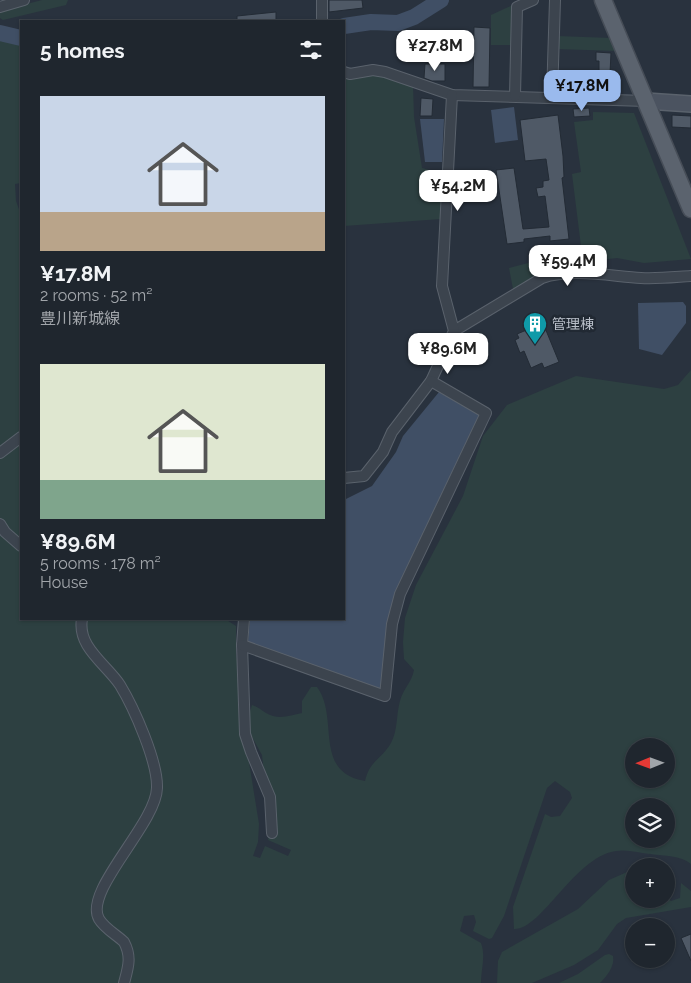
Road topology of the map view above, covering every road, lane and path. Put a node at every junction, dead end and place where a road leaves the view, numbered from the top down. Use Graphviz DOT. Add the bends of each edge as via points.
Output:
graph roads {
  1 [pos="24,0"];
  2 [pos="322,0"];
  3 [pos="533,0"];
  4 [pos="555,0"];
  5 [pos="603,0"];
  6 [pos="0,7"];
  7 [pos="322,20"];
  8 [pos="345,72"];
  9 [pos="452,95"];
  10 [pos="515,96"];
  11 [pos="552,97"];
  12 [pos="646,101"];
  13 [pos="691,104"];
  14 [pos="691,209"];
  15 [pos="691,276"];
  16 [pos="454,331"];
  17 [pos="431,382"];
  18 [pos="20,437"];
  19 [pos="0,453"];
  20 [pos="345,478"];
  21 [pos="0,524"];
  22 [pos="20,545"];
  23 [pos="82,620"];
  24 [pos="244,620"];
  25 [pos="242,645"];
  26 [pos="272,833"];
  27 [pos="124,983"];
  1 -- 6 [label="street"];
  2 -- 7 [label="street"];
  3 -- 10 [label="street" via="517,7"];
  4 -- 11 [label="street"];
  5 -- 12 [label="main road"];
  8 -- 9 [label="street" via="385,72"];
  9 -- 10 [label="street"];
  9 -- 16 [label="street" via="442,286"];
  10 -- 11 [label="street"];
  11 -- 12 [label="street"];
  12 -- 13 [label="street"];
  12 -- 14 [label="main road"];
  15 -- 16 [label="street" via="641,278 554,274"];
  16 -- 17 [label="street"];
  17 -- 20 [label="street" via="392,432 383,452 367,473"];
  17 -- 25 [label="street" via="486,413 400,594 392,624 385,696"];
  18 -- 19 [label="street"];
  21 -- 22 [label="street"];
  23 -- 27 [label="street" via="83,639 131,704 156,778 155,804 114,868 96,906 99,919 127,947 130,960"];
  24 -- 25 [label="street"];
  25 -- 26 [label="street" via="245,734 270,797"];
}
